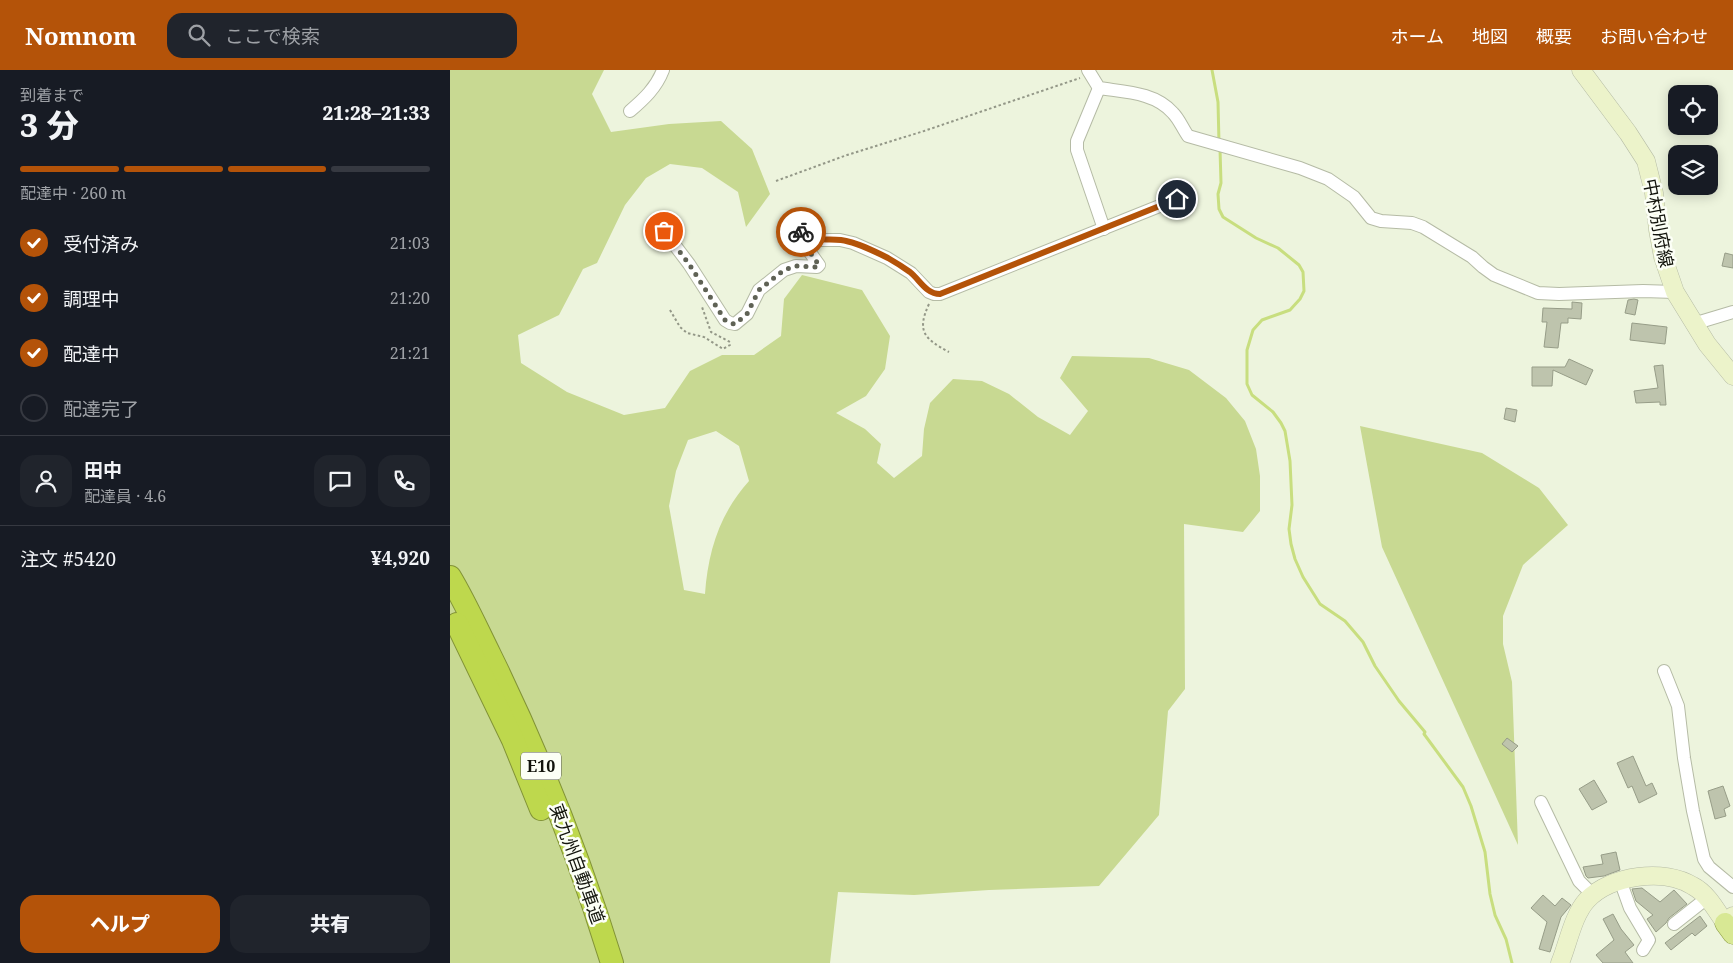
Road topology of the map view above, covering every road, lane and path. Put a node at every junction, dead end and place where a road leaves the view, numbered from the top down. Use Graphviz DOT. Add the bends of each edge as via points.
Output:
graph roads {
  1 [pos="662,70"];
  2 [pos="1582,70"];
  3 [pos="1089,72"];
  4 [pos="1099,88"];
  5 [pos="630,111"];
  6 [pos="776,181"];
  7 [pos="1177,199"];
  8 [pos="1104,229"];
  9 [pos="664,231"];
  10 [pos="1675,292"];
  11 [pos="940,294"];
  12 [pos="701,304"];
  13 [pos="670,310"];
  14 [pos="1733,312"];
  15 [pos="1693,324"];
  16 [pos="949,352"];
  17 [pos="1733,376"];
  18 [pos="450,577"];
  19 [pos="450,610"];
  20 [pos="1664,671"];
  21 [pos="1540,802"];
  22 [pos="1620,880"];
  23 [pos="1733,887"];
  24 [pos="1593,895"];
  25 [pos="1707,898"];
  26 [pos="1674,924"];
  27 [pos="1730,925"];
  28 [pos="1642,950"];
  29 [pos="596,963"];
  30 [pos="612,963"];
  31 [pos="1560,963"];
  1 -- 5 [label="street" via="647,97"];
  2 -- 10 [label="main road, 中村別府線" via="1646,161 1663,257"];
  3 -- 4 [label="street"];
  3 -- 6 [label="path"];
  4 -- 8 [label="street" via="1076,150"];
  4 -- 10 [label="street" via="1150,97 1172,112 1188,136 1328,179 1354,197 1371,218 1423,227 1472,257 1483,268 1525,289 1559,294"];
  7 -- 8 [label="street"];
  8 -- 11 [label="street"];
  9 -- 11 [label="street" via="730,323 735,324 742,319 759,290 784,270 819,265 794,230 796,228 816,240 853,243 887,258 911,273 929,292"];
  10 -- 15 [label="main road, 中村別府線"];
  11 -- 16 [label="path" via="924,313 922,325 925,336"];
  12 -- 13 [label="path" via="711,332 730,345 723,349 704,337 688,333 680,327"];
  14 -- 15 [label="street"];
  15 -- 17 [label="main road, 中村別府線"];
  18 -- 30 [label="highway, 東九州自動車道 / E10" via="540,763"];
  19 -- 29 [label="highway, 東九州自動車道 / E10" via="513,740 564,868"];
  20 -- 23 [label="street" via="1678,706 1690,794 1704,858 1709,867"];
  21 -- 24 [label="street" via="1579,881"];
  22 -- 24 [label="main road"];
  22 -- 25 [label="main road" via="1669,877 1695,886"];
  22 -- 28 [label="street" via="1630,908 1649,940"];
  24 -- 31 [label="main road" via="1586,900 1578,915"];
  25 -- 26 [label="street"];
  25 -- 27 [label="main road"];
}
